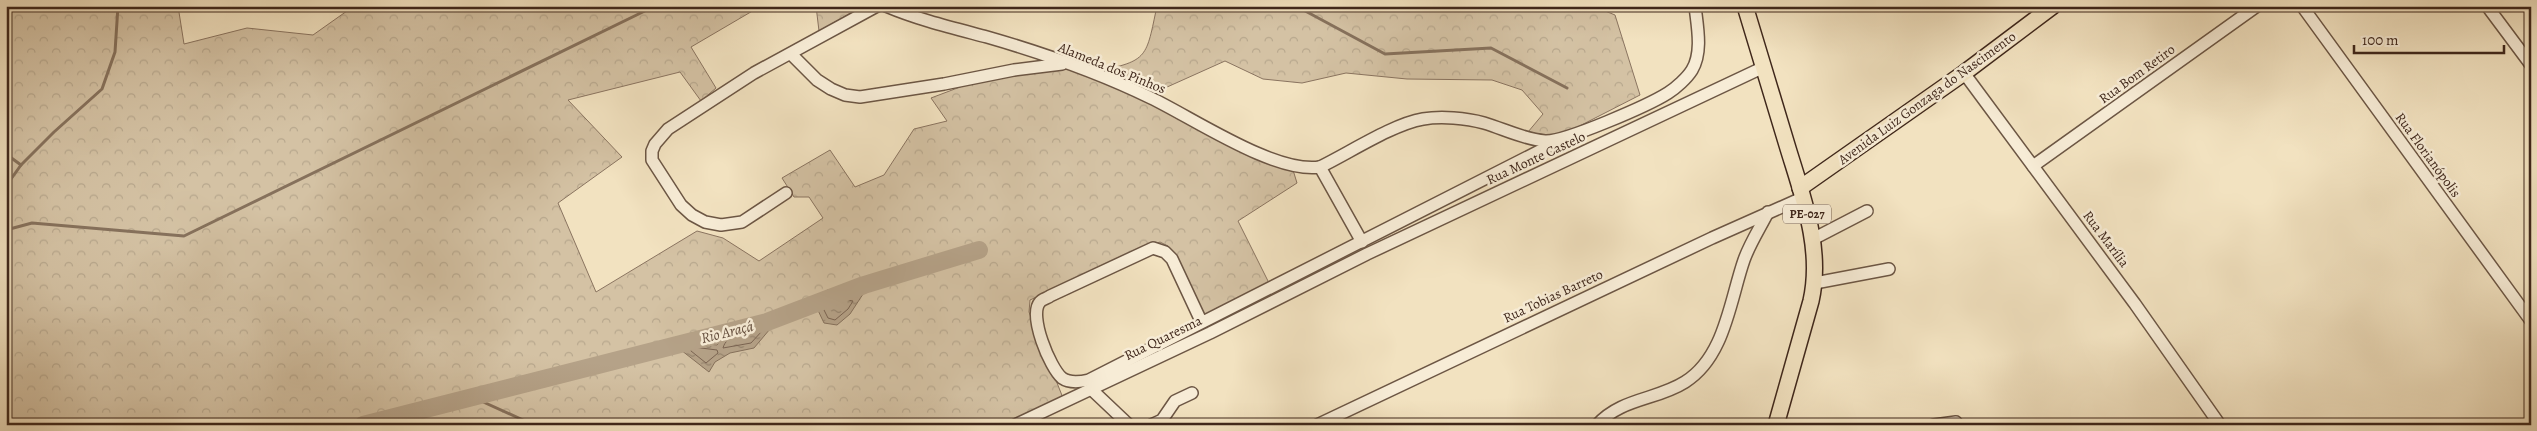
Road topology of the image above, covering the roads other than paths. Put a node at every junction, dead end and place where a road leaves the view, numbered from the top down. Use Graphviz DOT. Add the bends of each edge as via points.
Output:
graph roads {
  1 [pos="877,6"];
  2 [pos="886,6"];
  3 [pos="1695,6"];
  4 [pos="1745,6"];
  5 [pos="2053,6"];
  6 [pos="2257,6"];
  7 [pos="2302,6"];
  8 [pos="2487,6"];
  9 [pos="791,54"];
  10 [pos="1065,64"];
  11 [pos="2531,65"];
  12 [pos="1764,67"];
  13 [pos="1964,73"];
  14 [pos="1559,141"];
  15 [pos="2034,166"];
  16 [pos="1320,167"];
  17 [pos="786,193"];
  18 [pos="1801,193"];
  19 [pos="1867,211"];
  20 [pos="1768,212"];
  21 [pos="1813,238"];
  22 [pos="1362,242"];
  23 [pos="1889,269"];
  24 [pos="1322,277"];
  25 [pos="1816,283"];
  26 [pos="1201,321"];
  27 [pos="2531,321"];
  28 [pos="1091,389"];
  29 [pos="1192,393"];
  30 [pos="1956,422"];
  31 [pos="1016,425"];
  32 [pos="1129,425"];
  33 [pos="1151,425"];
  34 [pos="1317,425"];
  35 [pos="1597,425"];
  36 [pos="1776,425"];
  37 [pos="1934,425"];
  38 [pos="2220,425"];
  1 -- 9 [label="street"];
  2 -- 10 [label="street, Alameda dos Pinhos" via="933,24 989,38"];
  3 -- 14 [label="street" via="1698,52 1686,78 1668,93"];
  4 -- 12 [label="main road, PE-027"];
  5 -- 13 [label="main road, Avenida Luiz Gonzaga do Nascimento"];
  6 -- 15 [label="street, Rua Bom Retiro"];
  7 -- 27 [label="street, Rua Florianópolis"];
  8 -- 11 [label="street"];
  9 -- 10 [label="street" via="831,89 860,97"];
  9 -- 17 [label="street" via="754,73 668,129 652,151 652,160 681,205 704,222 721,225 742,222"];
  10 -- 16 [label="street, Alameda dos Pinhos" via="1150,97 1220,135 1280,162 1308,169"];
  12 -- 18 [label="main road, PE-027"];
  12 -- 24 [label="street, Rua Monte Castelo"];
  13 -- 15 [label="street, Rua Marília"];
  13 -- 18 [label="main road, Avenida Luiz Gonzaga do Nascimento"];
  14 -- 16 [label="street" via="1535,140 1482,122 1423,119 1395,128"];
  14 -- 22 [label="street"];
  15 -- 38 [label="street, Rua Marília"];
  16 -- 22 [label="street"];
  18 -- 20 [label="street, Rua Tobias Barreto"];
  18 -- 21 [label="main road, PE-027"];
  19 -- 21 [label="street"];
  20 -- 34 [label="street, Rua Tobias Barreto"];
  20 -- 35 [label="street" via="1745,258 1728,317 1704,363 1687,381 1619,407"];
  21 -- 25 [label="main road, PE-027"];
  22 -- 26 [label="street"];
  23 -- 25 [label="street"];
  24 -- 28 [label="street, Rua Quaresma"];
  25 -- 36 [label="main road, PE-027"];
  26 -- 26 [label="street" via="1172,259 1165,252 1153,248 1040,302 1037,317 1043,347 1055,370 1063,379 1081,382"];
  28 -- 31 [label="street, Rua Quaresma"];
  28 -- 32 [label="street"];
  29 -- 33 [label="street" via="1175,401 1162,420"];
  30 -- 37 [label="street"];
}
